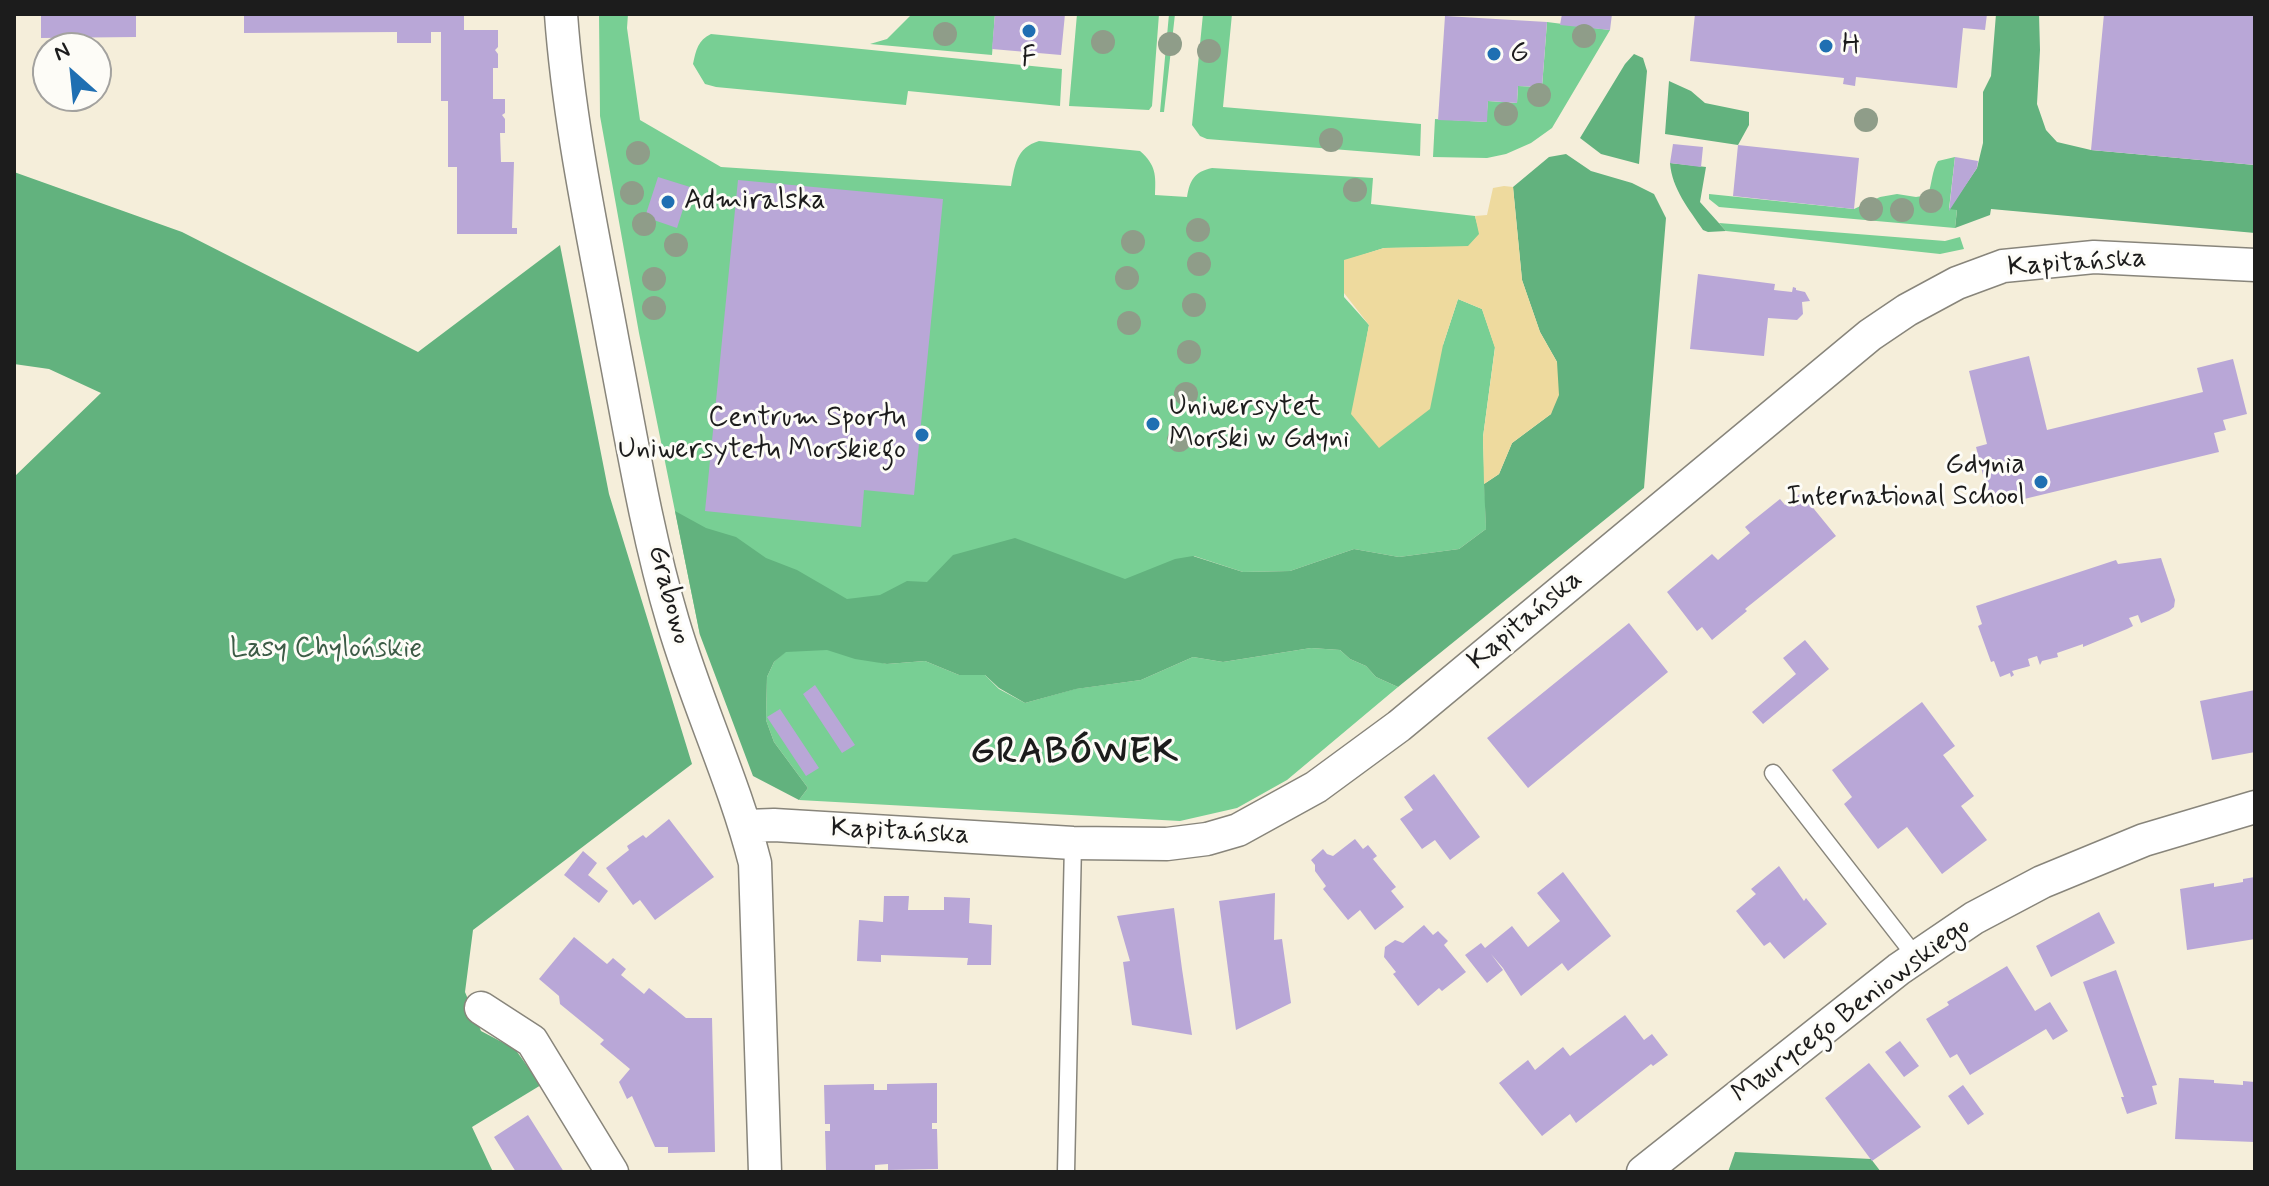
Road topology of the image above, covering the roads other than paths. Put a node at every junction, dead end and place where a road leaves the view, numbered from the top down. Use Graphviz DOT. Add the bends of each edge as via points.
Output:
graph roads {
  1 [pos="561,14"];
  2 [pos="2255,265"];
  3 [pos="1773,773"];
  4 [pos="2255,807"];
  5 [pos="746,826"];
  6 [pos="1073,843"];
  7 [pos="1916,957"];
  8 [pos="481,1008"];
  9 [pos="612,1172"];
  10 [pos="765,1172"];
  11 [pos="1066,1172"];
  12 [pos="1643,1172"];
  1 -- 5 [label="street, Grabowo" via="579,162 639,479 672,621"];
  2 -- 6 [label="street, Kapitańska" via="2094,257 2003,266 1957,283 1870,335 1399,726 1316,787 1259,819 1207,839"];
  3 -- 7 [label="lane"];
  4 -- 7 [label="street, Maurycego Beniowskiego" via="2144,840 2042,882"];
  5 -- 6 [label="street, Kapitańska"];
  5 -- 10 [label="street, Grabowo" via="758,912"];
  6 -- 11 [label="lane"];
  7 -- 12 [label="street, Maurycego Beniowskiego"];
  8 -- 9 [label="street" via="532,1041"];
}
